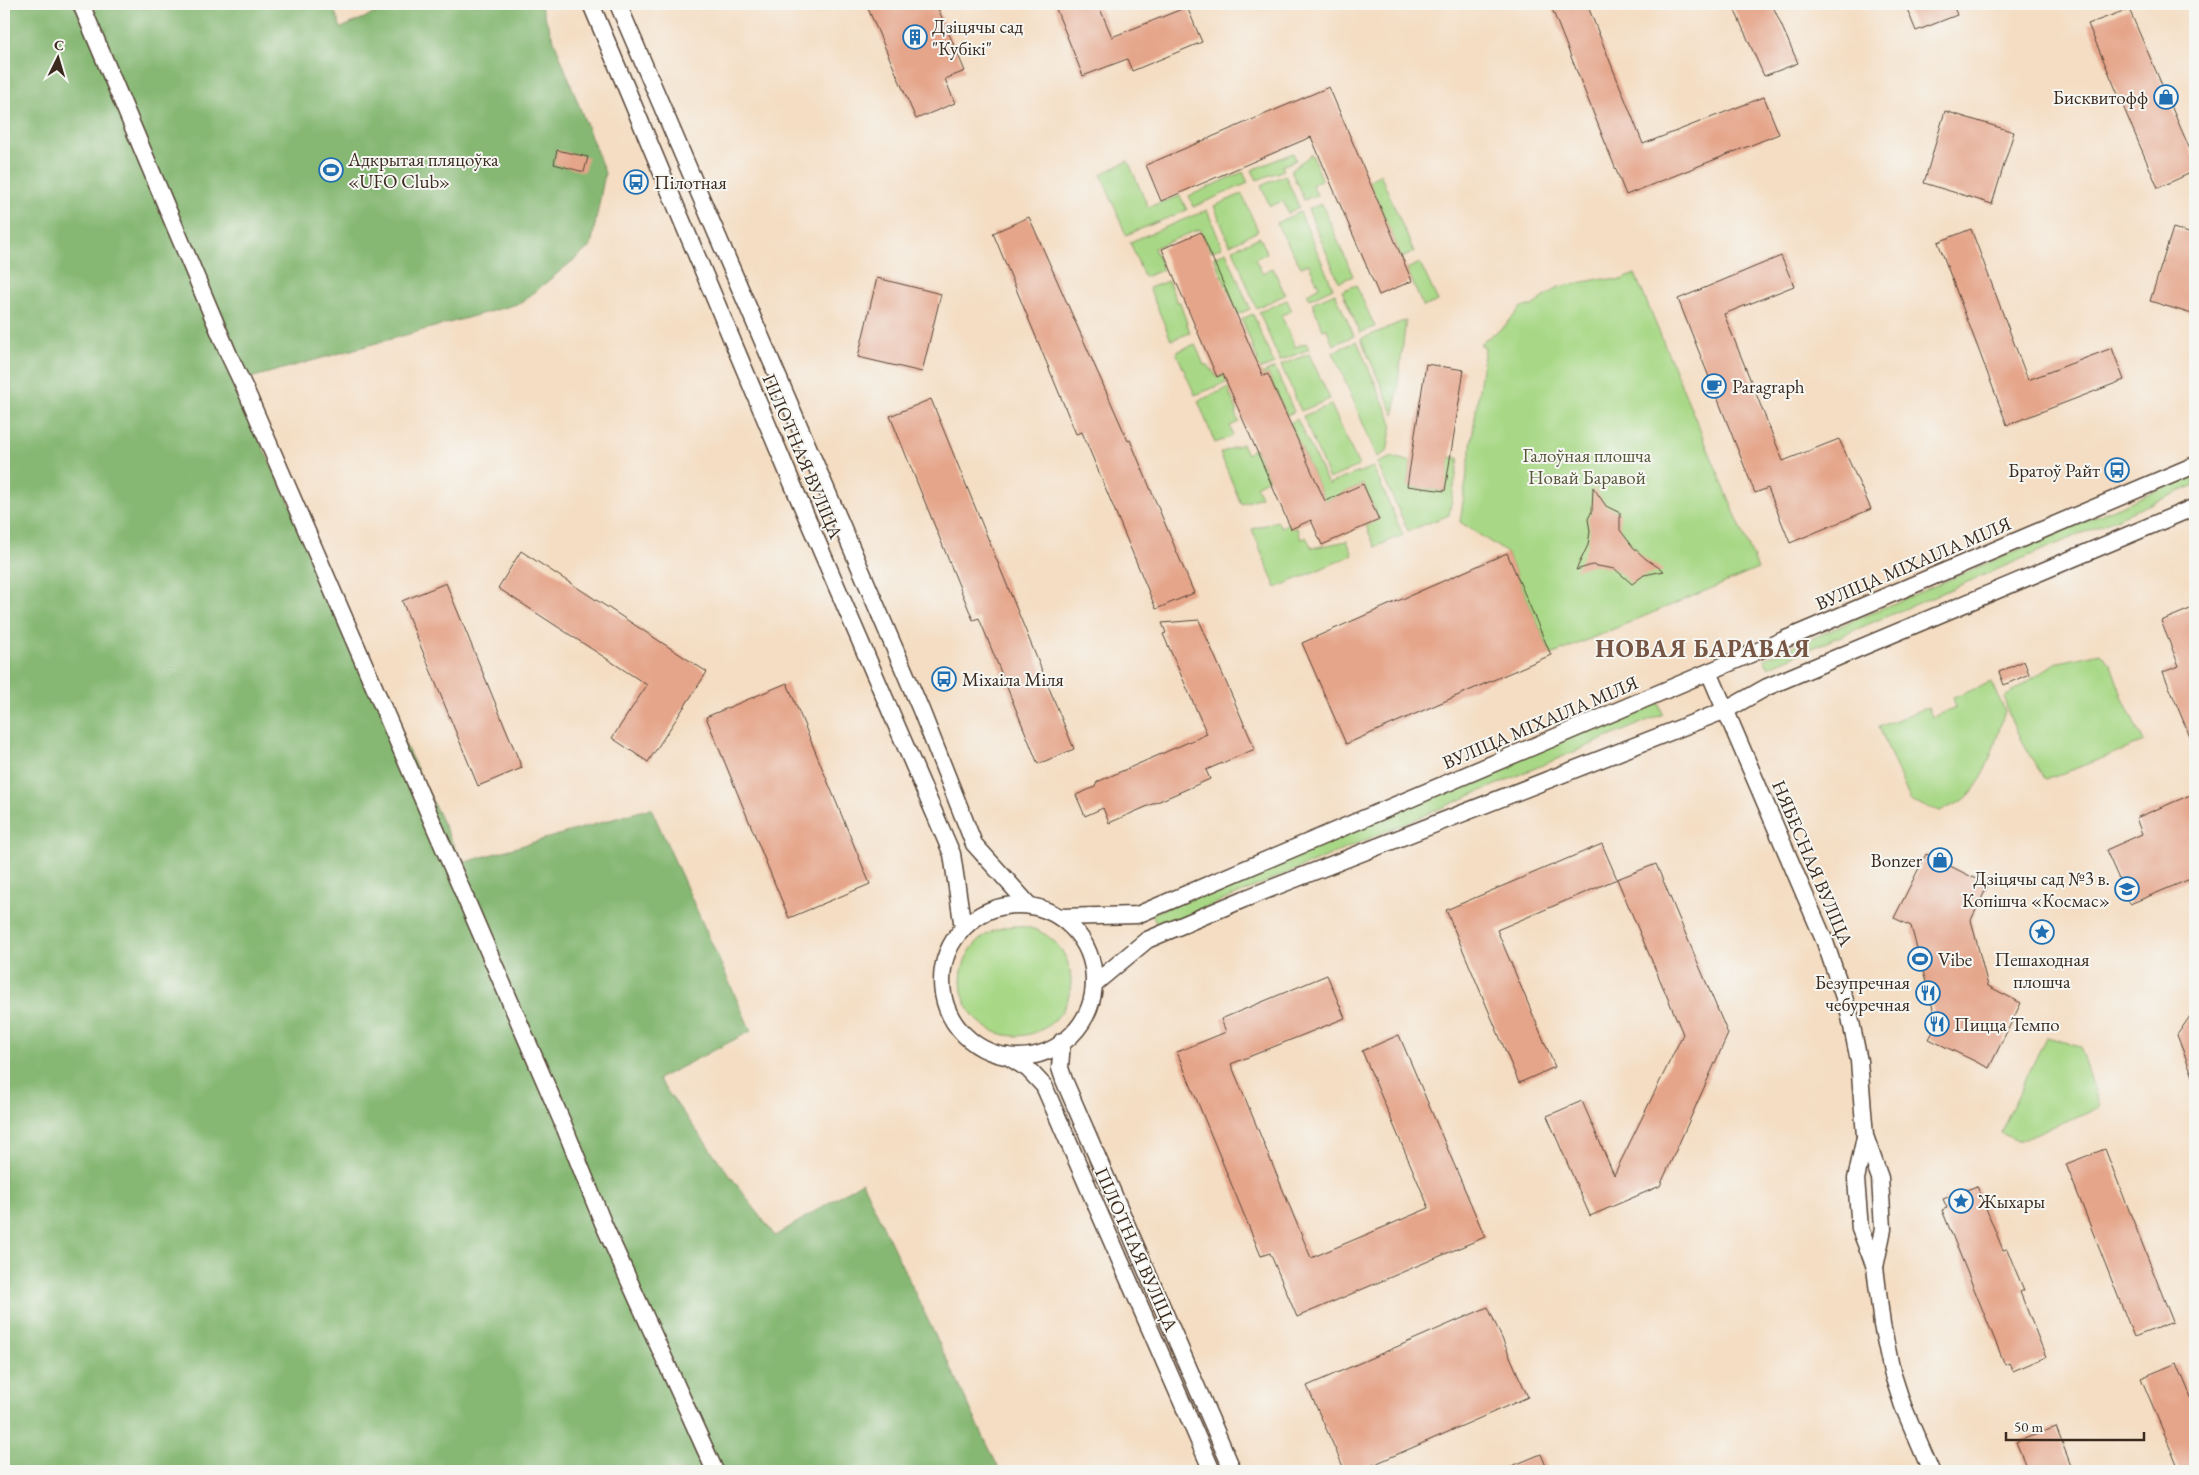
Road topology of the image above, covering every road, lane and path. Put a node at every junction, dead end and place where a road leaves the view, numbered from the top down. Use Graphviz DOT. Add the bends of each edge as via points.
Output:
graph roads {
  1 [pos="81,4"];
  2 [pos="591,4"];
  3 [pos="618,4"];
  4 [pos="2195,465"];
  5 [pos="2195,507"];
  6 [pos="1709,672"];
  7 [pos="1726,710"];
  8 [pos="1029,906"];
  9 [pos="1060,917"];
  10 [pos="963,928"];
  11 [pos="1094,984"];
  12 [pos="1062,1041"];
  13 [pos="1007,1056"];
  14 [pos="1865,1136"];
  15 [pos="1875,1267"];
  16 [pos="715,1471"];
  17 [pos="1212,1471"];
  18 [pos="1233,1471"];
  19 [pos="1931,1471"];
  1 -- 16 [label="street" via="603,1223"];
  2 -- 10 [label="street, ПІЛОТНАЯ ВУЛІЦА" via="952,854"];
  3 -- 8 [label="street, ПІЛОТНАЯ ВУЛІЦА" via="921,710 974,844"];
  4 -- 6 [label="street, ВУЛІЦА МІХАІЛА МІЛЯ"];
  5 -- 7 [label="street" via="1767,687"];
  6 -- 7 [label="street, НЯБЕСНАЯ ВУЛІЦА"];
  6 -- 9 [label="street, ВУЛІЦА МІХАІЛА МІЛЯ" via="1136,915"];
  7 -- 11 [label="street" via="1156,936"];
  7 -- 14 [label="street, НЯБЕСНАЯ ВУЛІЦА" via="1838,976 1857,1046"];
  8 -- 9 [label="street"];
  8 -- 10 [label="street" via="997,908"];
  9 -- 11 [label="street" via="1075,930 1086,947"];
  10 -- 13 [label="street" via="949,948 942,970 942,994 950,1016 965,1036 984,1049"];
  11 -- 12 [label="street" via="1088,1010 1074,1032"];
  12 -- 13 [label="street" via="1054,1048 1031,1056"];
  12 -- 18 [label="street, ПІЛОТНАЯ ВУЛІЦА" via="1060,1068 1064,1080"];
  13 -- 17 [label="street, ПІЛОТНАЯ ВУЛІЦА" via="1028,1069 1044,1086"];
  14 -- 15 [label="street, НЯБЕСНАЯ ВУЛІЦА" via="1881,1187 1883,1228"];
  14 -- 15 [label="street, НЯБЕСНАЯ ВУЛІЦА" via="1856,1179 1859,1225"];
  15 -- 19 [label="street, НЯБЕСНАЯ ВУЛІЦА" via="1892,1372"];
}
